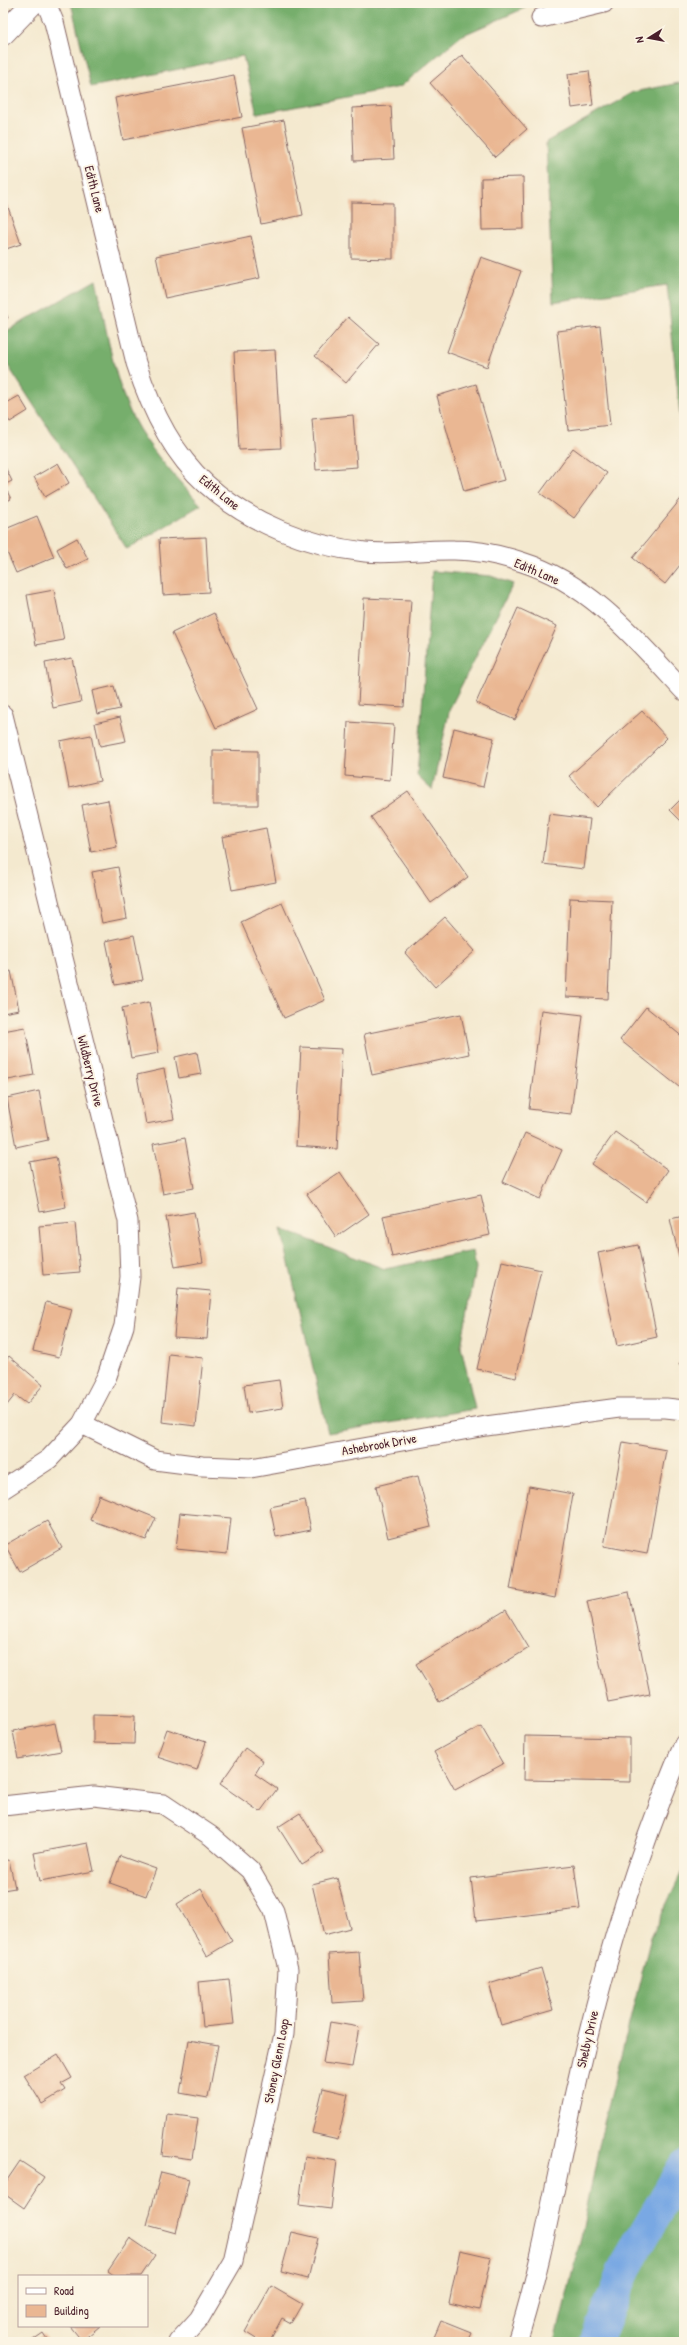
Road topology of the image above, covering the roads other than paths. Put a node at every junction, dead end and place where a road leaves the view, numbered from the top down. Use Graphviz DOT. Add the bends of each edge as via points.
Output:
graph roads {
  1 [pos="33,3"];
  2 [pos="46,3"];
  3 [pos="604,3"];
  4 [pos="541,18"];
  5 [pos="3,34"];
  6 [pos="684,691"];
  7 [pos="3,715"];
  8 [pos="684,1410"];
  9 [pos="82,1424"];
  10 [pos="3,1489"];
  11 [pos="684,1744"];
  12 [pos="3,1806"];
  13 [pos="178,2342"];
  14 [pos="517,2342"];
  1 -- 5 [label="street"];
  2 -- 6 [label="street, Edith Lane" via="56,30 143,386 167,434 205,483 236,506 278,530 332,547 366,552 475,551 523,562 586,595 608,611"];
  3 -- 4 [label="street"];
  7 -- 9 [label="street, Wildberry Drive" via="128,1221 130,1277 124,1326 107,1376"];
  8 -- 9 [label="street, Ashebrook Drive" via="619,1408 486,1426 251,1468 202,1466 156,1460"];
  9 -- 10 [label="street, Wildberry Drive" via="49,1459"];
  11 -- 14 [label="street, Shelby Drive" via="669,1779 620,1919 596,2001 531,2301"];
  12 -- 13 [label="street, Stoney Glenn Loop" via="94,1796 164,1804 211,1836 250,1870 274,1911 288,1969 284,2034 233,2261 199,2319"];
}
